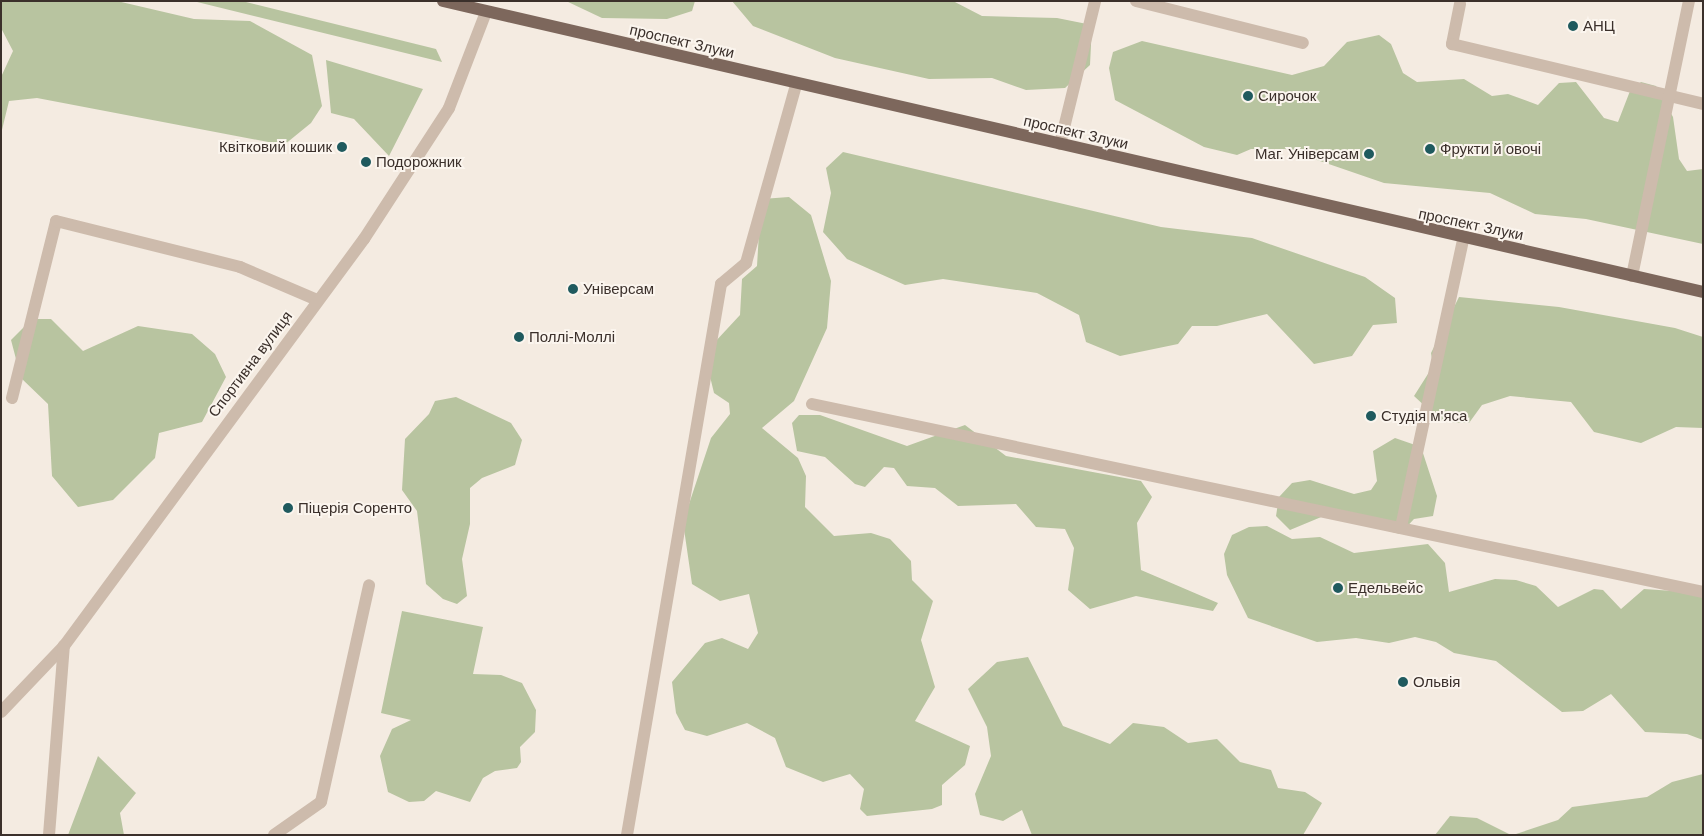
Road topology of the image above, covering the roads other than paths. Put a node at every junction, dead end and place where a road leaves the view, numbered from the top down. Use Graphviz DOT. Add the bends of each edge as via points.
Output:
graph roads {
  1 [pos="443,1"];
  2 [pos="1095,1"];
  3 [pos="1136,1"];
  4 [pos="1689,1"];
  5 [pos="1460,4"];
  6 [pos="486,12"];
  7 [pos="1303,43"];
  8 [pos="796,85"];
  9 [pos="1669,97"];
  10 [pos="1703,104"];
  11 [pos="1060,144"];
  12 [pos="1463,240"];
  13 [pos="1632,276"];
  14 [pos="1703,292"];
  15 [pos="318,300"];
  16 [pos="12,398"];
  17 [pos="812,404"];
  18 [pos="1401,527"];
  19 [pos="369,584"];
  20 [pos="1703,592"];
  21 [pos="64,646"];
  22 [pos="1,712"];
  23 [pos="49,835"];
  24 [pos="274,835"];
  25 [pos="627,835"];
  1 -- 6 [label="main road, проспект Злуки"];
  2 -- 11 [label="street"];
  3 -- 7 [label="street"];
  4 -- 9 [label="street"];
  5 -- 9 [label="street" via="1452,44"];
  6 -- 8 [label="main road, проспект Злуки"];
  6 -- 15 [label="street, Спортивна вулиця" via="449,108 394,196"];
  8 -- 11 [label="main road, проспект Злуки"];
  8 -- 25 [label="street" via="746,263 721,284"];
  9 -- 10 [label="street"];
  9 -- 13 [label="street"];
  11 -- 12 [label="main road, проспект Злуки"];
  12 -- 13 [label="main road, проспект Злуки"];
  12 -- 18 [label="street"];
  13 -- 14 [label="main road, проспект Злуки"];
  15 -- 16 [label="street" via="240,267 56,221"];
  15 -- 21 [label="street, Спортивна вулиця"];
  17 -- 18 [label="street"];
  18 -- 20 [label="street"];
  19 -- 24 [label="street" via="321,802"];
  21 -- 22 [label="street, Спортивна вулиця"];
  21 -- 23 [label="street"];
}
